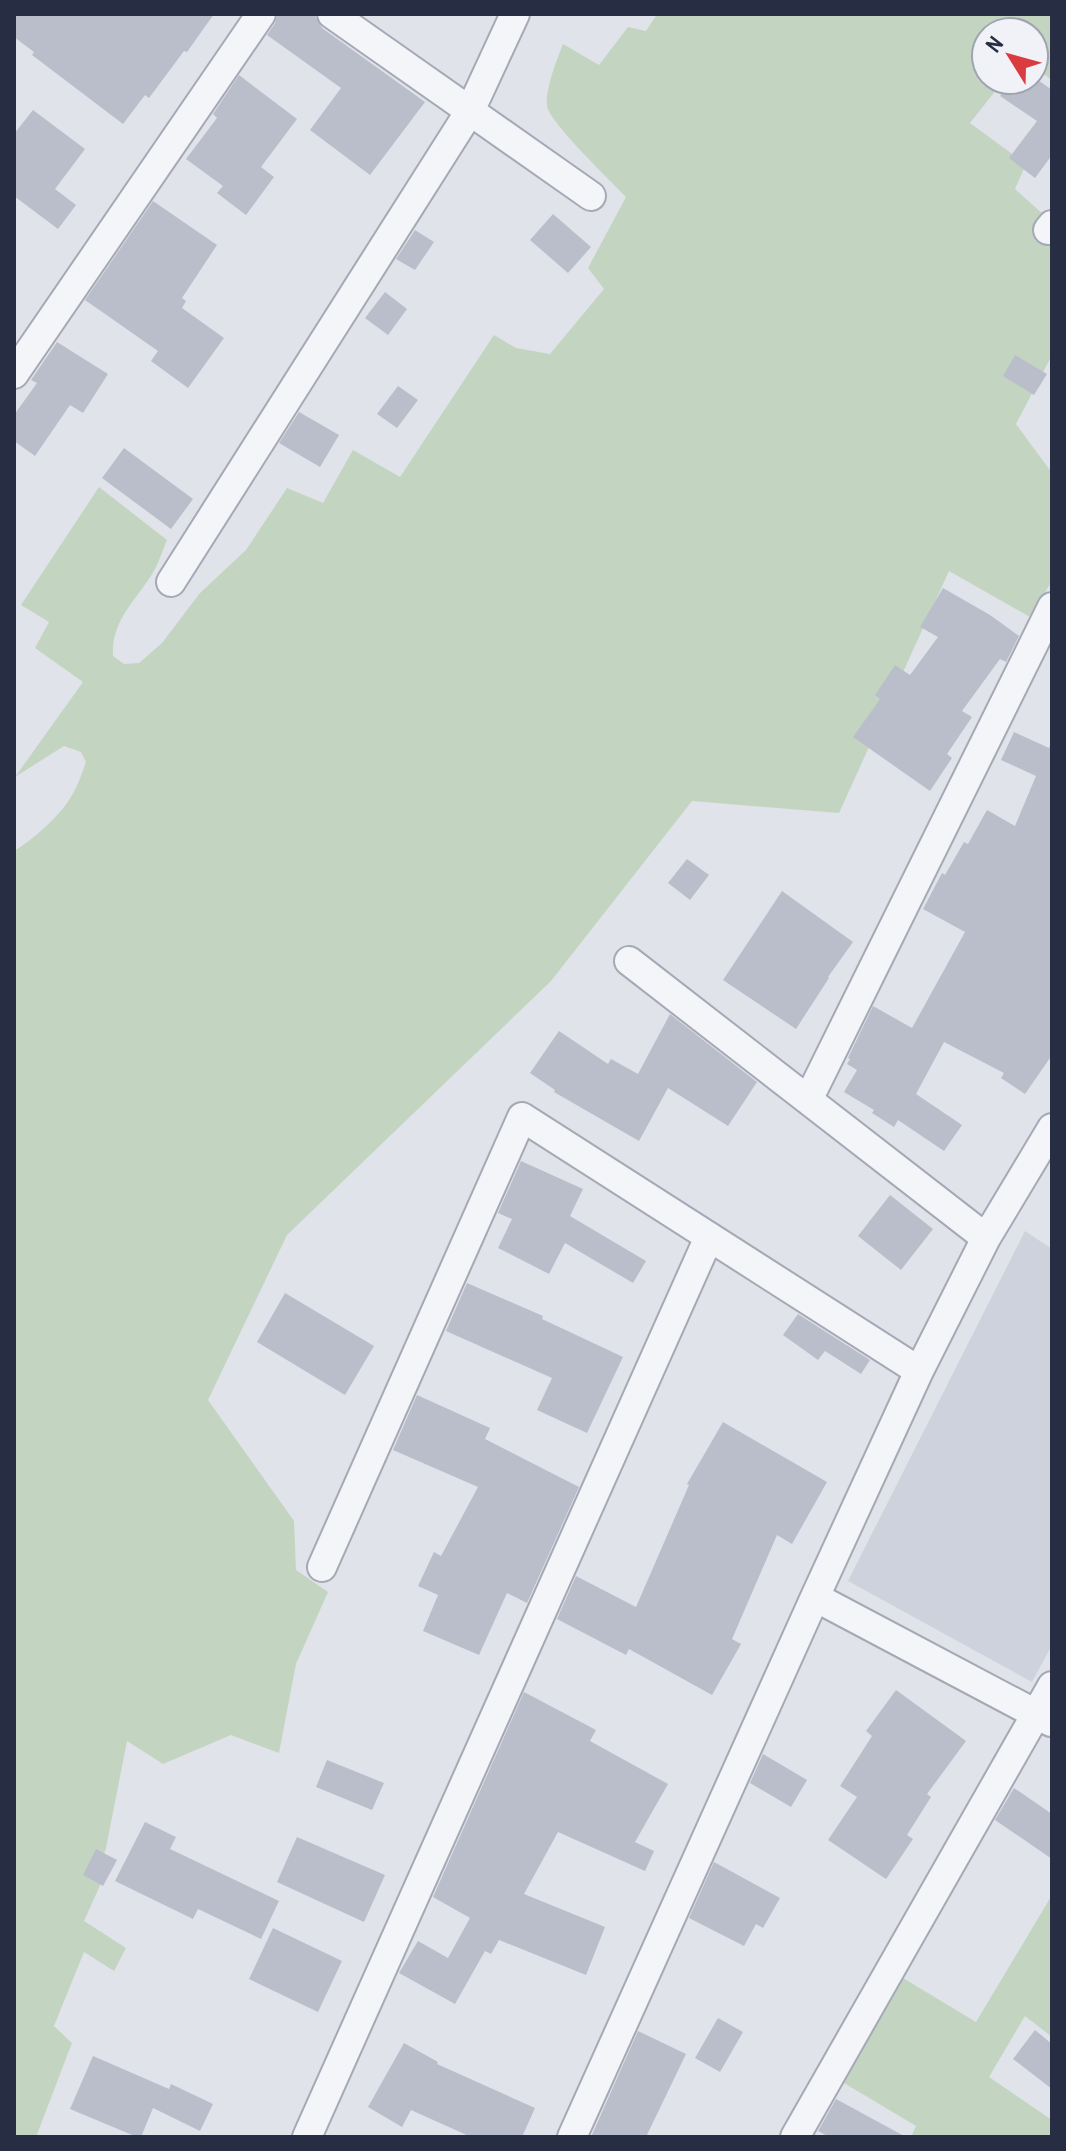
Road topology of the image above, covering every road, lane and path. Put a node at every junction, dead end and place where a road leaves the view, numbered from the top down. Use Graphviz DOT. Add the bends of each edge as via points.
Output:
graph roads {
  1 [pos="261,14"];
  2 [pos="332,14"];
  3 [pos="515,14"];
  4 [pos="470,111"];
  5 [pos="591,196"];
  6 [pos="14,374"];
  7 [pos="171,582"];
  8 [pos="1052,607"];
  9 [pos="629,961"];
  10 [pos="808,1100"];
  11 [pos="1052,1128"];
  12 [pos="709,1237"];
  13 [pos="986,1238"];
  14 [pos="919,1371"];
  15 [pos="322,1567"];
  16 [pos="815,1597"];
  17 [pos="1052,1686"];
  18 [pos="1044,1719"];
  19 [pos="307,2137"];
  20 [pos="572,2137"];
  21 [pos="795,2137"];
  1 -- 6 [label="street"];
  2 -- 4 [label="street"];
  3 -- 4 [label="street"];
  4 -- 5 [label="street"];
  4 -- 7 [label="street"];
  8 -- 10 [label="street"];
  9 -- 10 [label="street"];
  10 -- 13 [label="street"];
  11 -- 13 [label="street"];
  12 -- 14 [label="street"];
  12 -- 15 [label="street" via="522,1117"];
  12 -- 19 [label="street"];
  13 -- 14 [label="street"];
  14 -- 16 [label="street"];
  16 -- 18 [label="street"];
  16 -- 20 [label="street"];
  17 -- 18 [label="street"];
  18 -- 21 [label="street"];
}
